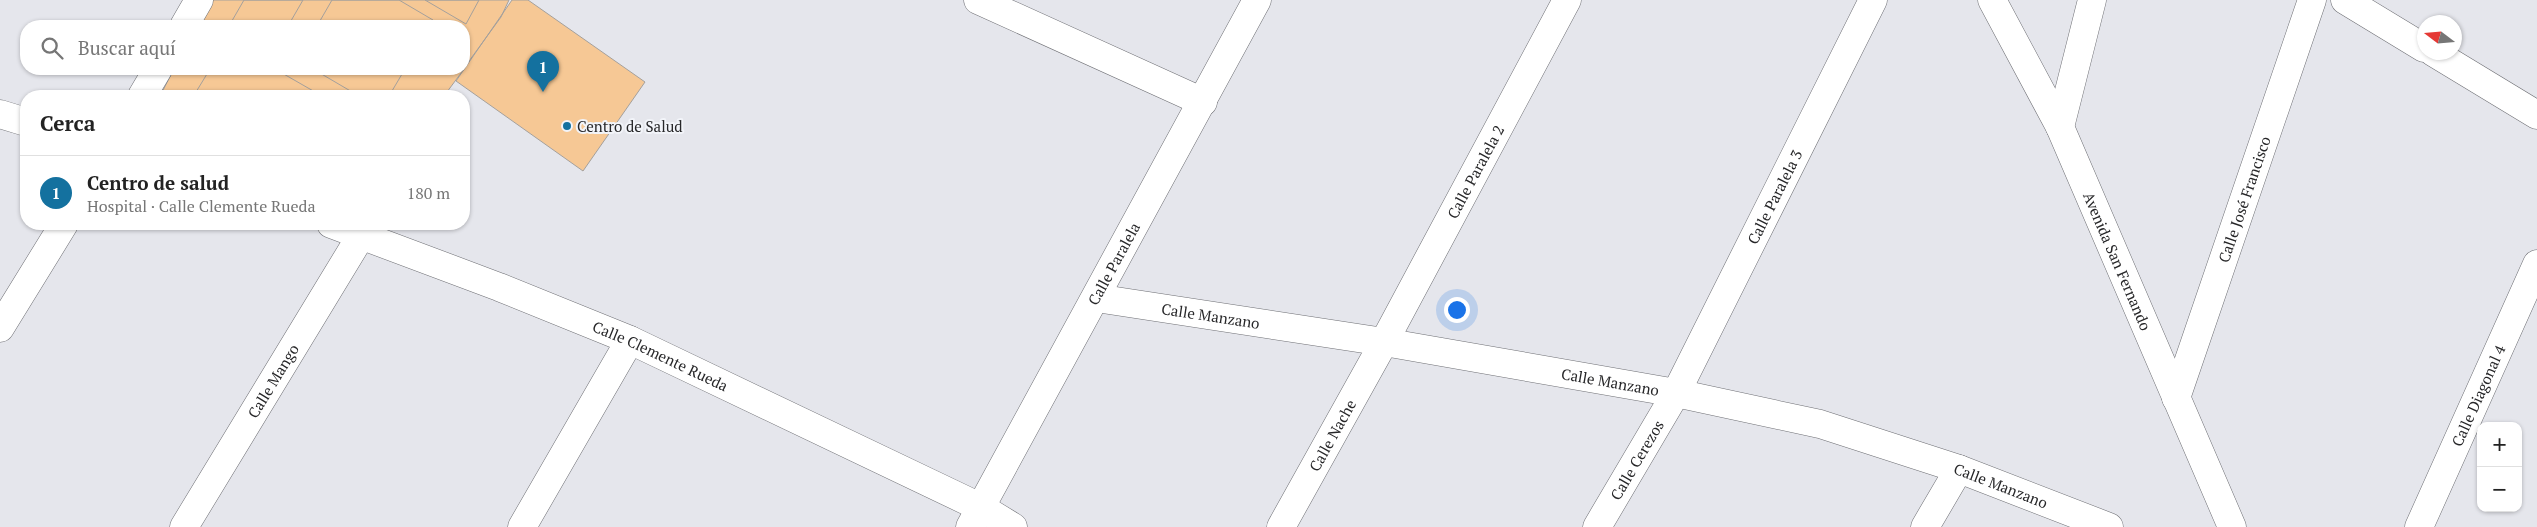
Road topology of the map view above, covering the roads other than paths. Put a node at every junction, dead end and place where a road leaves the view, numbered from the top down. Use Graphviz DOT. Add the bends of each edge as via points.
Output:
graph roads {
  1 [pos="200,0"];
  2 [pos="978,0"];
  3 [pos="1257,0"];
  4 [pos="1567,0"];
  5 [pos="1873,0"];
  6 [pos="1992,0"];
  7 [pos="2092,0"];
  8 [pos="2312,0"];
  9 [pos="2345,0"];
  10 [pos="188,20"];
  11 [pos="2417,44"];
  12 [pos="2446,60"];
  13 [pos="154,75"];
  14 [pos="146,90"];
  15 [pos="1204,102"];
  16 [pos="0,114"];
  17 [pos="2537,115"];
  18 [pos="20,120"];
  19 [pos="2060,127"];
  20 [pos="60,230"];
  21 [pos="350,230"];
  22 [pos="362,234"];
  23 [pos="2537,264"];
  24 [pos="1096,298"];
  25 [pos="0,328"];
  26 [pos="630,340"];
  27 [pos="1384,342"];
  28 [pos="1676,393"];
  29 [pos="2176,398"];
  30 [pos="1959,468"];
  31 [pos="976,517"];
  32 [pos="184,527"];
  33 [pos="522,527"];
  34 [pos="1013,527"];
  35 [pos="1281,527"];
  36 [pos="1597,527"];
  37 [pos="1925,527"];
  38 [pos="2110,527"];
  39 [pos="2232,527"];
  40 [pos="2419,527"];
  1 -- 10 [label="street"];
  2 -- 15 [label="street"];
  3 -- 15 [label="street, Calle Paralela"];
  4 -- 27 [label="street, Calle Paralela 2"];
  5 -- 28 [label="street, Calle Paralela 3"];
  6 -- 19 [label="street, Avenida San Fernando"];
  7 -- 19 [label="street"];
  8 -- 29 [label="street, Calle José Francisco"];
  9 -- 11 [label="street"];
  12 -- 17 [label="street"];
  13 -- 14 [label="street"];
  15 -- 24 [label="street, Calle Paralela"];
  16 -- 18 [label="street"];
  19 -- 29 [label="street, Avenida San Fernando"];
  20 -- 25 [label="street"];
  21 -- 22 [label="street, Calle Clemente Rueda"];
  22 -- 26 [label="street, Calle Clemente Rueda"];
  22 -- 32 [label="street, Calle Mango"];
  23 -- 40 [label="street, Calle Diagonal 4"];
  24 -- 27 [label="street, Calle Manzano"];
  24 -- 31 [label="street, Calle Paralela"];
  26 -- 31 [label="street, Calle Clemente Rueda"];
  26 -- 33 [label="street"];
  27 -- 28 [label="street, Calle Manzano"];
  27 -- 35 [label="street, Calle Nache"];
  28 -- 30 [label="street, Calle Manzano" via="1820,424"];
  28 -- 36 [label="street, Calle Cerezos"];
  29 -- 39 [label="street, Avenida San Fernando"];
  30 -- 37 [label="street"];
  30 -- 38 [label="street, Calle Manzano"];
  31 -- 34 [label="street, Calle Clemente Rueda"];
}
